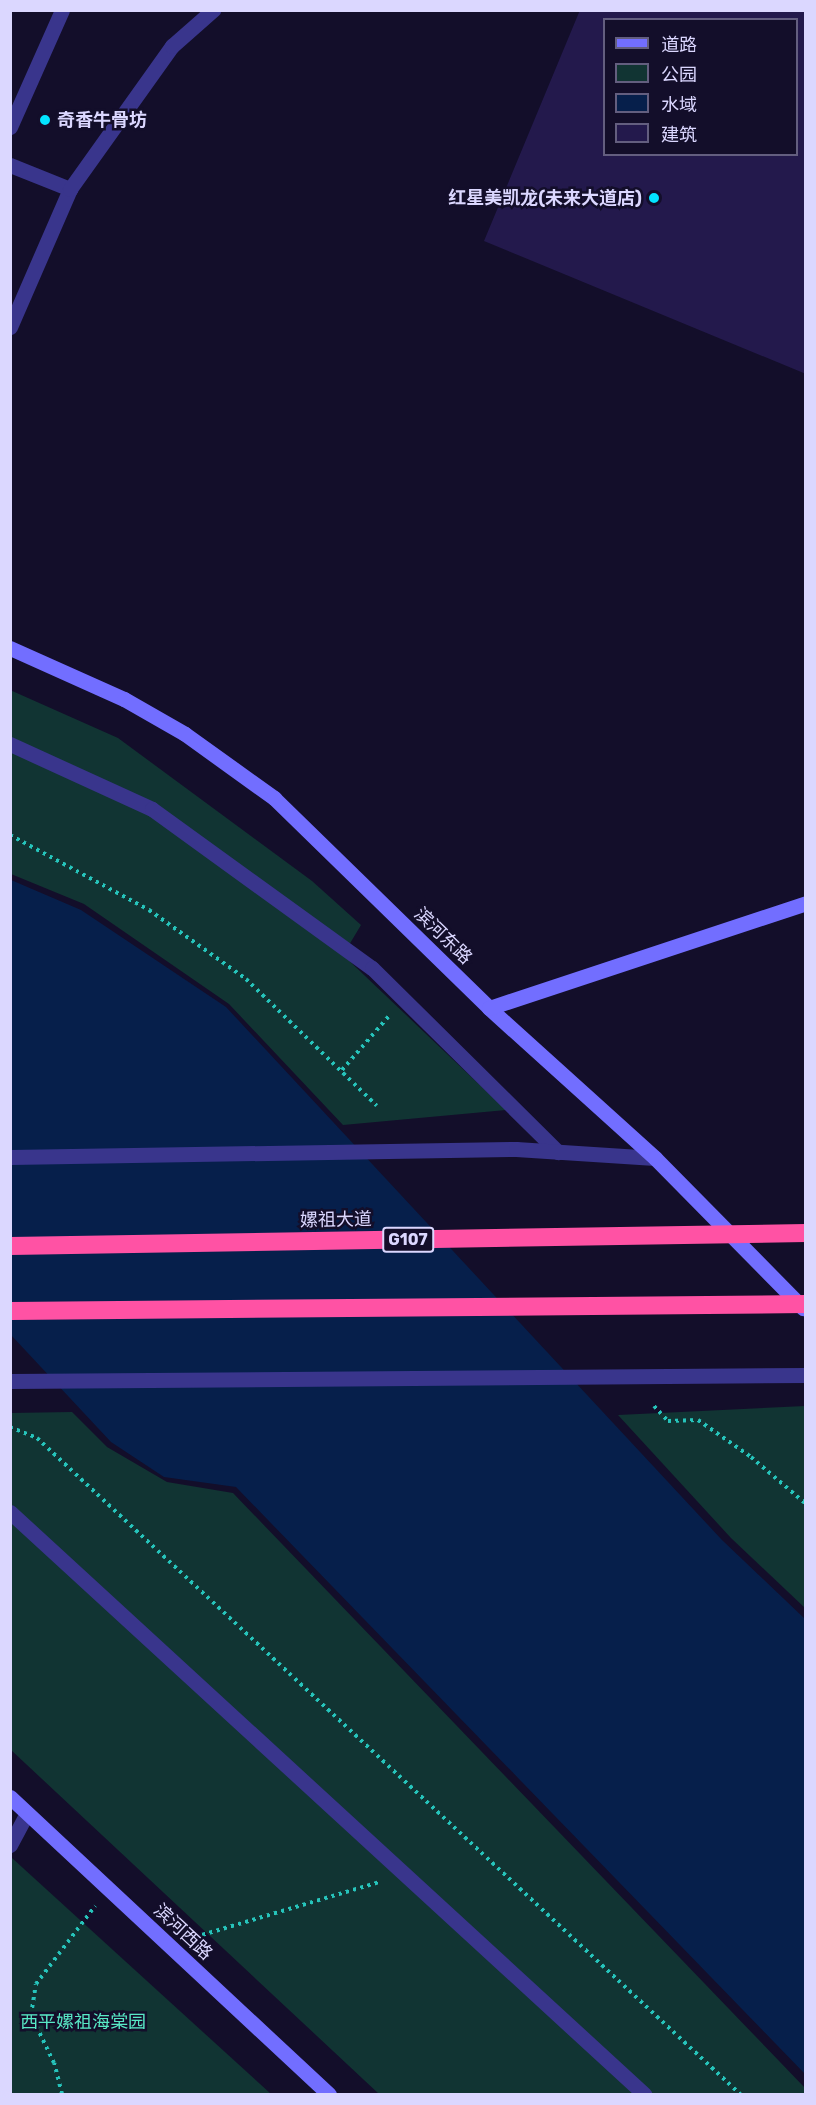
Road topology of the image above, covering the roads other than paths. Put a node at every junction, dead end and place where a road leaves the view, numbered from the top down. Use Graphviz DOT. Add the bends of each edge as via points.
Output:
graph roads {
  1 [pos="62,10"];
  2 [pos="213,10"];
  3 [pos="10,127"];
  4 [pos="10,165"];
  5 [pos="70,189"];
  6 [pos="10,327"];
  7 [pos="10,648"];
  8 [pos="10,744"];
  9 [pos="806,903"];
  10 [pos="489,1008"];
  11 [pos="558,1152"];
  12 [pos="10,1158"];
  13 [pos="655,1158"];
  14 [pos="806,1233"];
  15 [pos="10,1246"];
  16 [pos="806,1304"];
  17 [pos="10,1311"];
  18 [pos="806,1311"];
  19 [pos="804,1377"];
  20 [pos="10,1381"];
  21 [pos="10,1512"];
  22 [pos="10,1797"];
  23 [pos="27,1813"];
  24 [pos="10,1845"];
  25 [pos="328,2094"];
  26 [pos="644,2094"];
  1 -- 3 [label="street"];
  2 -- 5 [label="street" via="171,46"];
  4 -- 5 [label="street"];
  5 -- 6 [label="street"];
  7 -- 10 [label="street, 滨河东路" via="124,699 185,734 274,798"];
  8 -- 11 [label="street" via="152,808 372,968"];
  9 -- 10 [label="street"];
  10 -- 13 [label="street, 滨河东路"];
  11 -- 12 [label="street" via="516,1149"];
  11 -- 13 [label="street"];
  13 -- 18 [label="street, 滨河东路"];
  14 -- 15 [label="highway, 嫘祖大道 / G107, bridge"];
  16 -- 17 [label="highway, bridge"];
  19 -- 20 [label="street"];
  21 -- 26 [label="street"];
  22 -- 23 [label="street, 滨河西路"];
  23 -- 24 [label="street"];
  23 -- 25 [label="street, 滨河西路"];
}
